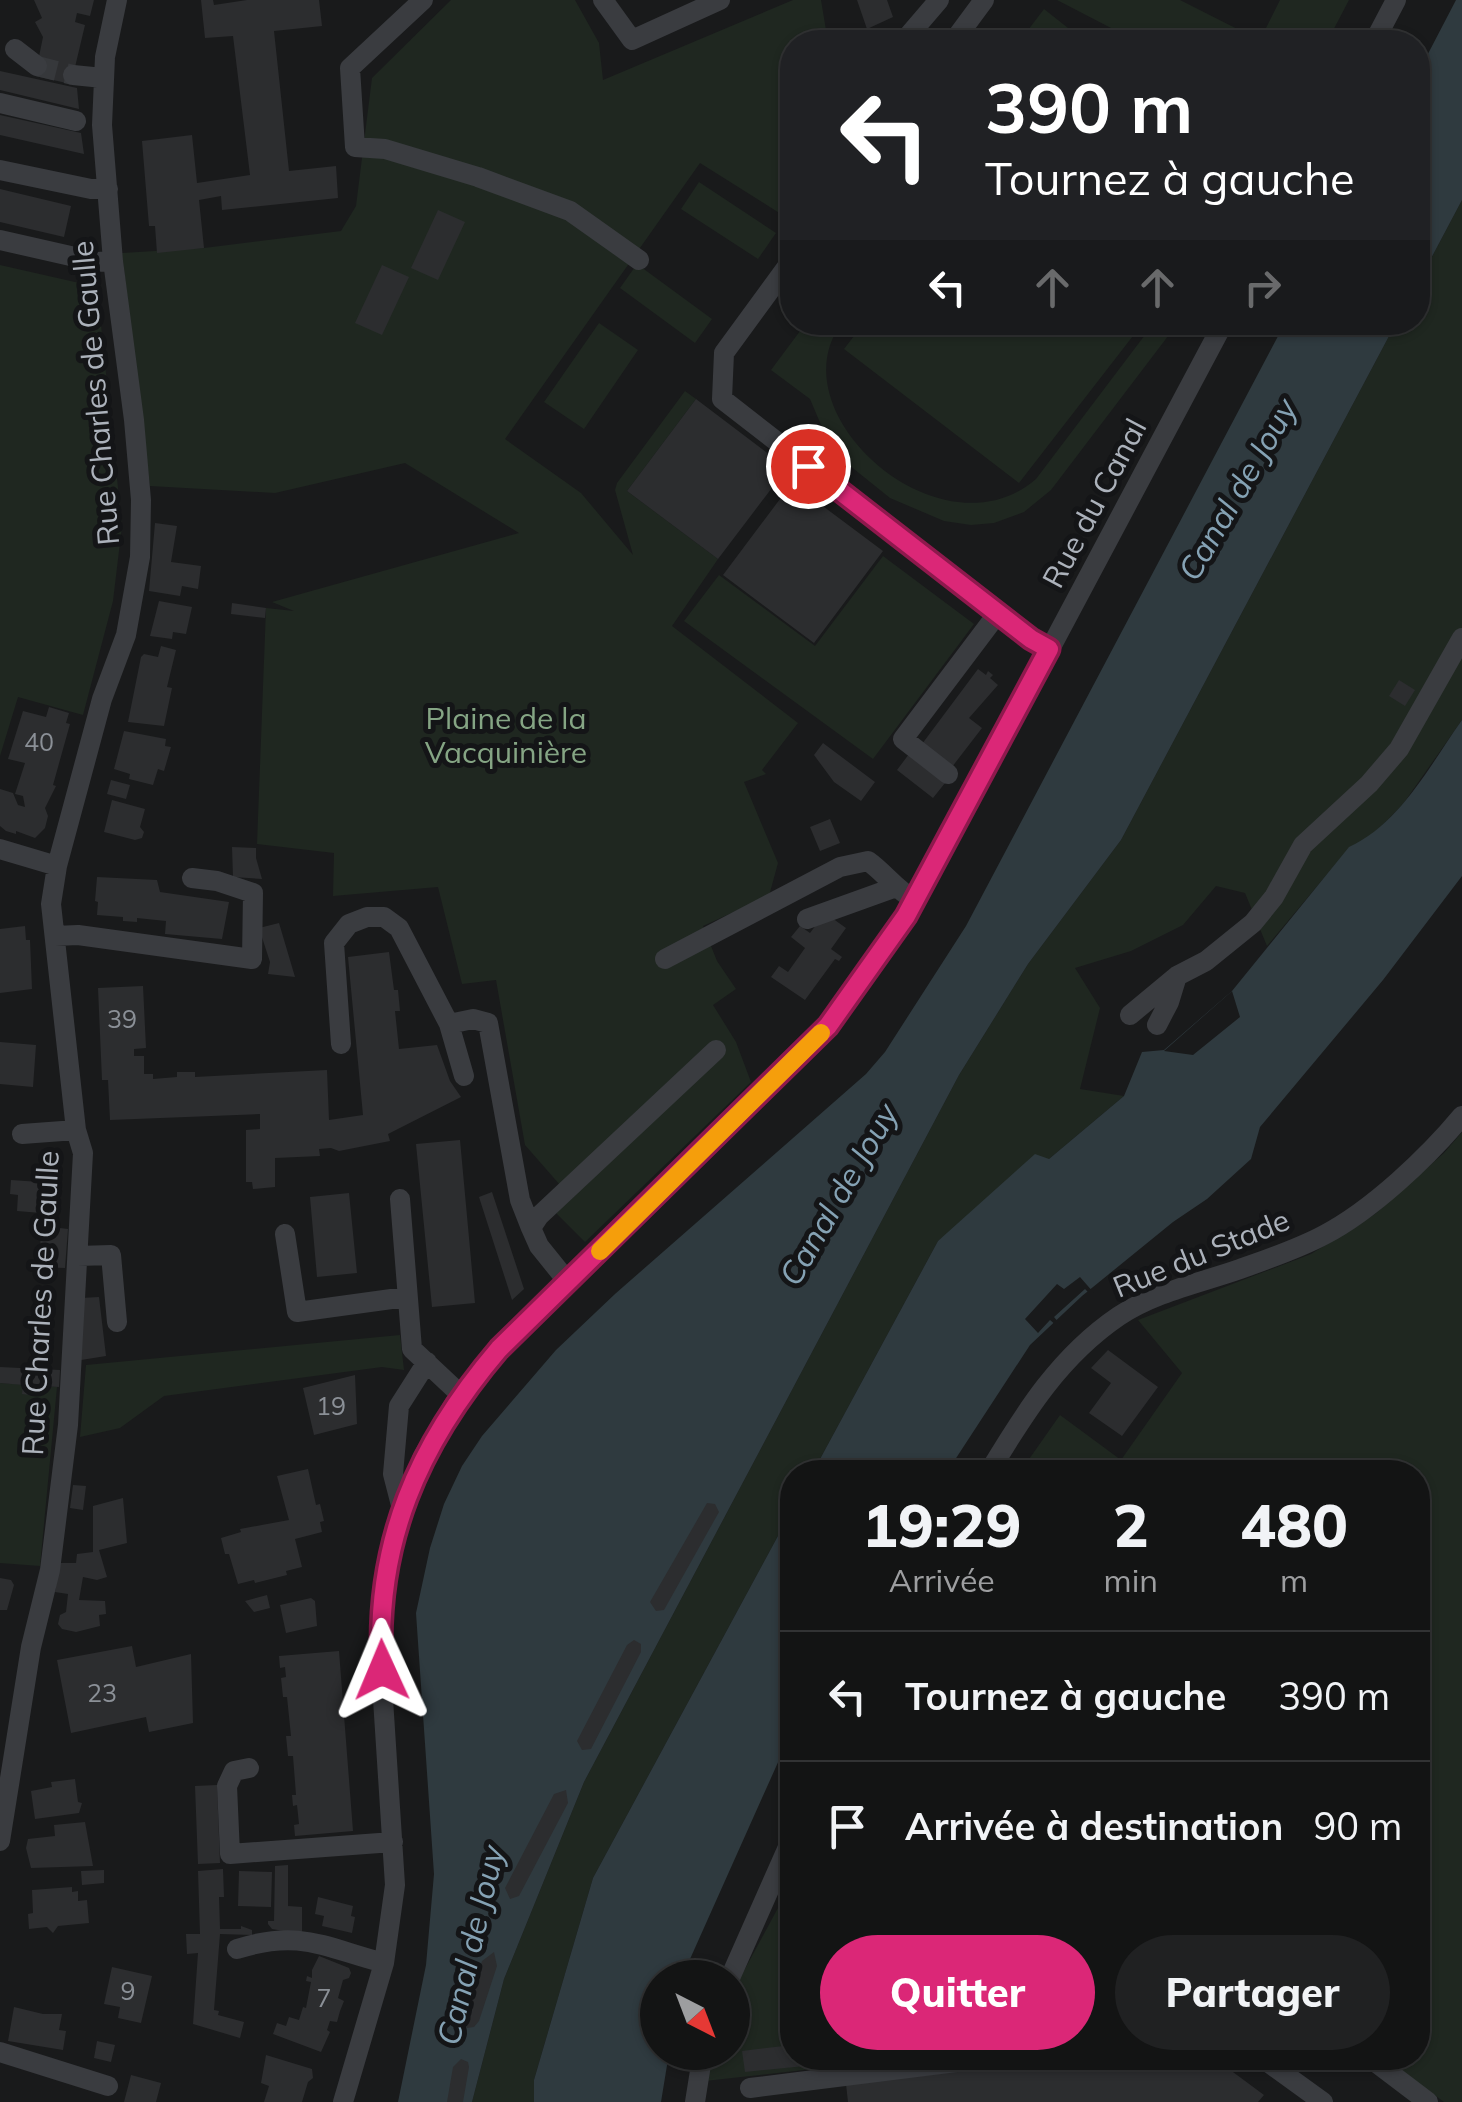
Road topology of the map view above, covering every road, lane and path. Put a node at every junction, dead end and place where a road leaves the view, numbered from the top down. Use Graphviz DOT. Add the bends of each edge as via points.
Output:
graph roads {
  1 [pos="117,0"];
  2 [pos="422,0"];
  3 [pos="603,0"];
  4 [pos="720,0"];
  5 [pos="939,0"];
  6 [pos="984,0"];
  7 [pos="1396,0"];
  8 [pos="913,30"];
  9 [pos="962,30"];
  10 [pos="1380,30"];
  11 [pos="16,49"];
  12 [pos="36,66"];
  13 [pos="74,75"];
  14 [pos="102,78"];
  15 [pos="0,103"];
  16 [pos="76,121"];
  17 [pos="0,170"];
  18 [pos="108,189"];
  19 [pos="0,240"];
  20 [pos="114,260"];
  21 [pos="639,260"];
  22 [pos="780,276"];
  23 [pos="1217,335"];
  24 [pos="998,613"];
  25 [pos="1462,638"];
  26 [pos="1049,649"];
  27 [pos="948,774"];
  28 [pos="0,849"];
  29 [pos="57,866"];
  30 [pos="192,878"];
  31 [pos="896,886"];
  32 [pos="915,900"];
  33 [pos="807,919"];
  34 [pos="54,936"];
  35 [pos="665,959"];
  36 [pos="1177,976"];
  37 [pos="1130,1015"];
  38 [pos="449,1024"];
  39 [pos="1158,1025"];
  40 [pos="340,1044"];
  41 [pos="716,1050"];
  42 [pos="464,1076"];
  43 [pos="1462,1116"];
  44 [pos="76,1130"];
  45 [pos="22,1134"];
  46 [pos="400,1200"];
  47 [pos="531,1228"];
  48 [pos="286,1234"];
  49 [pos="78,1256"];
  50 [pos="568,1282"];
  51 [pos="406,1297"];
  52 [pos="118,1322"];
  53 [pos="427,1362"];
  54 [pos="460,1394"];
  55 [pos="997,1460"];
  56 [pos="402,1509"];
  57 [pos="249,1768"];
  58 [pos="6,1778"];
  59 [pos="0,1841"];
  60 [pos="393,1842"];
  61 [pos="780,1865"];
  62 [pos="237,1949"];
  63 [pos="738,1960"];
  64 [pos="384,1962"];
  65 [pos="0,2052"];
  66 [pos="700,2070"];
  67 [pos="893,2070"];
  68 [pos="1279,2070"];
  69 [pos="1386,2070"];
  70 [pos="108,2086"];
  71 [pos="750,2088"];
  72 [pos="343,2102"];
  73 [pos="695,2102"];
  74 [pos="1323,2102"];
  75 [pos="1428,2102"];
  1 -- 14 [label="street, Rue Charles de Gaulle"];
  2 -- 21 [label="street" via="350,68 355,147 478,177 570,211"];
  3 -- 4 [label="street" via="632,40"];
  5 -- 8 [label="street"];
  6 -- 9 [label="street"];
  7 -- 10 [label="street"];
  11 -- 12 [label="street"];
  13 -- 14 [label="street"];
  14 -- 18 [label="street, Rue Charles de Gaulle"];
  15 -- 16 [label="street"];
  17 -- 18 [label="street"];
  18 -- 20 [label="street, Rue Charles de Gaulle"];
  19 -- 20 [label="street"];
  20 -- 29 [label="street, Rue Charles de Gaulle" via="141,500 140,558 126,635"];
  22 -- 24 [label="street" via="724,352 722,400"];
  23 -- 26 [label="street, Rue du Canal"];
  24 -- 26 [label="street"];
  24 -- 27 [label="street" via="902,739"];
  25 -- 36 [label="street" via="1399,748 1302,844 1253,923 1206,962"];
  26 -- 32 [label="street, Rue du Canal"];
  28 -- 29 [label="street"];
  29 -- 34 [label="street, Rue Charles de Gaulle"];
  30 -- 34 [label="street" via="253,893 252,959"];
  31 -- 32 [label="street"];
  31 -- 33 [label="street"];
  31 -- 35 [label="street" via="868,861 840,867"];
  32 -- 50 [label="street, Rue du Canal" via="828,1026"];
  34 -- 44 [label="street, Rue Charles de Gaulle"];
  36 -- 37 [label="street"];
  36 -- 39 [label="street"];
  38 -- 40 [label="street" via="399,928 384,917 366,918 349,924 334,943"];
  38 -- 42 [label="street"];
  38 -- 47 [label="street" via="488,1023 520,1200"];
  41 -- 47 [label="street"];
  43 -- 55 [label="street, Rue du Stade" via="1402,1177 1327,1234 1121,1314 1048,1378"];
  44 -- 45 [label="street"];
  44 -- 49 [label="street, Rue Charles de Gaulle" via="83,1153"];
  46 -- 51 [label="street"];
  47 -- 50 [label="street"];
  48 -- 51 [label="street" via="297,1312"];
  49 -- 52 [label="street" via="111,1256"];
  49 -- 58 [label="street, Rue Charles de Gaulle" via="68,1425 50,1570"];
  50 -- 54 [label="street, Rue du Canal"];
  51 -- 53 [label="street" via="412,1349"];
  53 -- 54 [label="street"];
  53 -- 56 [label="street" via="399,1406 393,1474"];
  54 -- 56 [label="street, Rue du Canal" via="423,1456"];
  56 -- 60 [label="street, Rue du Canal" via="380,1637"];
  57 -- 60 [label="street" via="234,1771 227,1786 230,1854"];
  58 -- 59 [label="street, Rue Charles de Gaulle"];
  60 -- 64 [label="street, Rue du Canal" via="395,1884"];
  61 -- 63 [label="street"];
  62 -- 64 [label="street" via="300,1938"];
  64 -- 72 [label="street, Rue du Canal"];
  65 -- 70 [label="street"];
  66 -- 73 [label="street"];
  67 -- 71 [label="street"];
  68 -- 74 [label="street"];
  69 -- 75 [label="street"];
}
